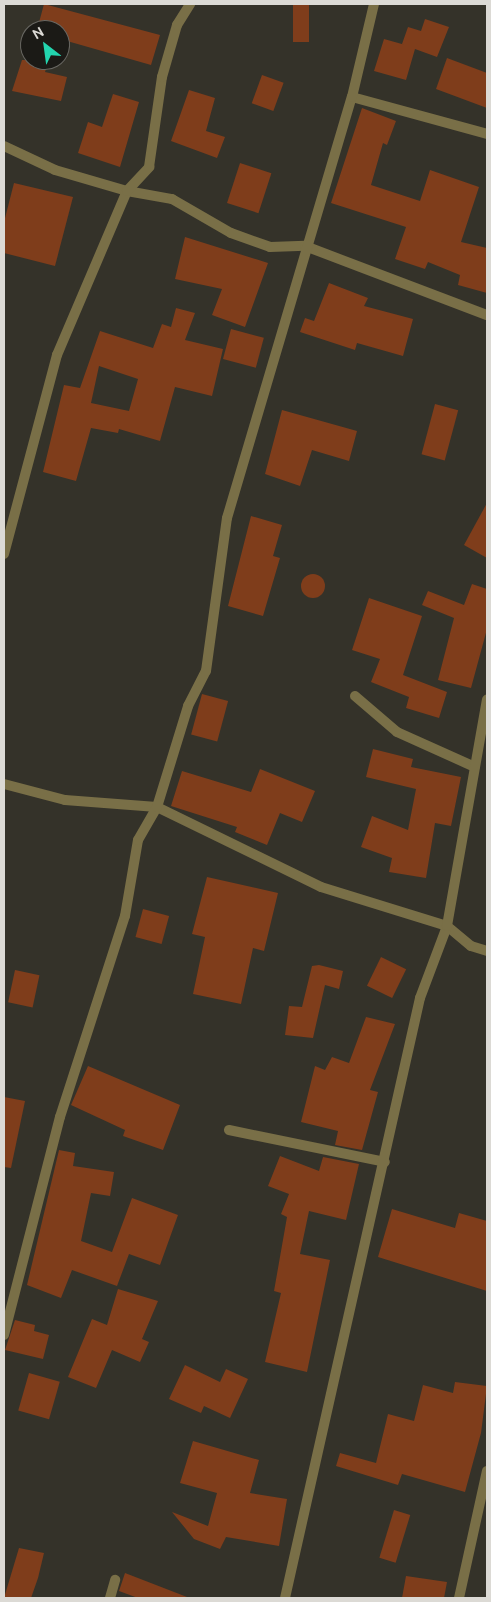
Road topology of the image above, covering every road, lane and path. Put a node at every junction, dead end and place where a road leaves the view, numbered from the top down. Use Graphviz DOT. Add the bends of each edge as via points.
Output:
graph roads {
  1 [pos="190,4"];
  2 [pos="374,4"];
  3 [pos="352,97"];
  4 [pos="487,134"];
  5 [pos="4,146"];
  6 [pos="127,191"];
  7 [pos="305,246"];
  8 [pos="487,315"];
  9 [pos="4,554"];
  10 [pos="356,696"];
  11 [pos="487,700"];
  12 [pos="475,767"];
  13 [pos="4,784"];
  14 [pos="157,807"];
  15 [pos="447,926"];
  16 [pos="487,951"];
  17 [pos="229,1130"];
  18 [pos="385,1162"];
  19 [pos="4,1335"];
  20 [pos="487,1471"];
  21 [pos="114,1580"];
  22 [pos="110,1598"];
  23 [pos="285,1598"];
  24 [pos="460,1598"];
  1 -- 6 [label="street" via="177,25 162,77 149,167"];
  2 -- 3 [label="street"];
  3 -- 4 [label="street"];
  3 -- 7 [label="street"];
  5 -- 6 [label="street" via="55,170"];
  6 -- 7 [label="street" via="172,199 230,232 270,247"];
  6 -- 9 [label="street" via="57,355"];
  7 -- 8 [label="street"];
  7 -- 14 [label="street" via="227,518 206,671 188,706"];
  10 -- 12 [label="street" via="397,732"];
  11 -- 12 [label="street"];
  12 -- 15 [label="street"];
  13 -- 14 [label="street" via="65,800"];
  14 -- 15 [label="street" via="321,887"];
  14 -- 19 [label="street" via="138,840 125,916 60,1117"];
  15 -- 16 [label="street" via="471,946"];
  15 -- 18 [label="street" via="420,998"];
  17 -- 18 [label="street"];
  18 -- 23 [label="street"];
  20 -- 24 [label="street"];
  21 -- 22 [label="street"];
}
